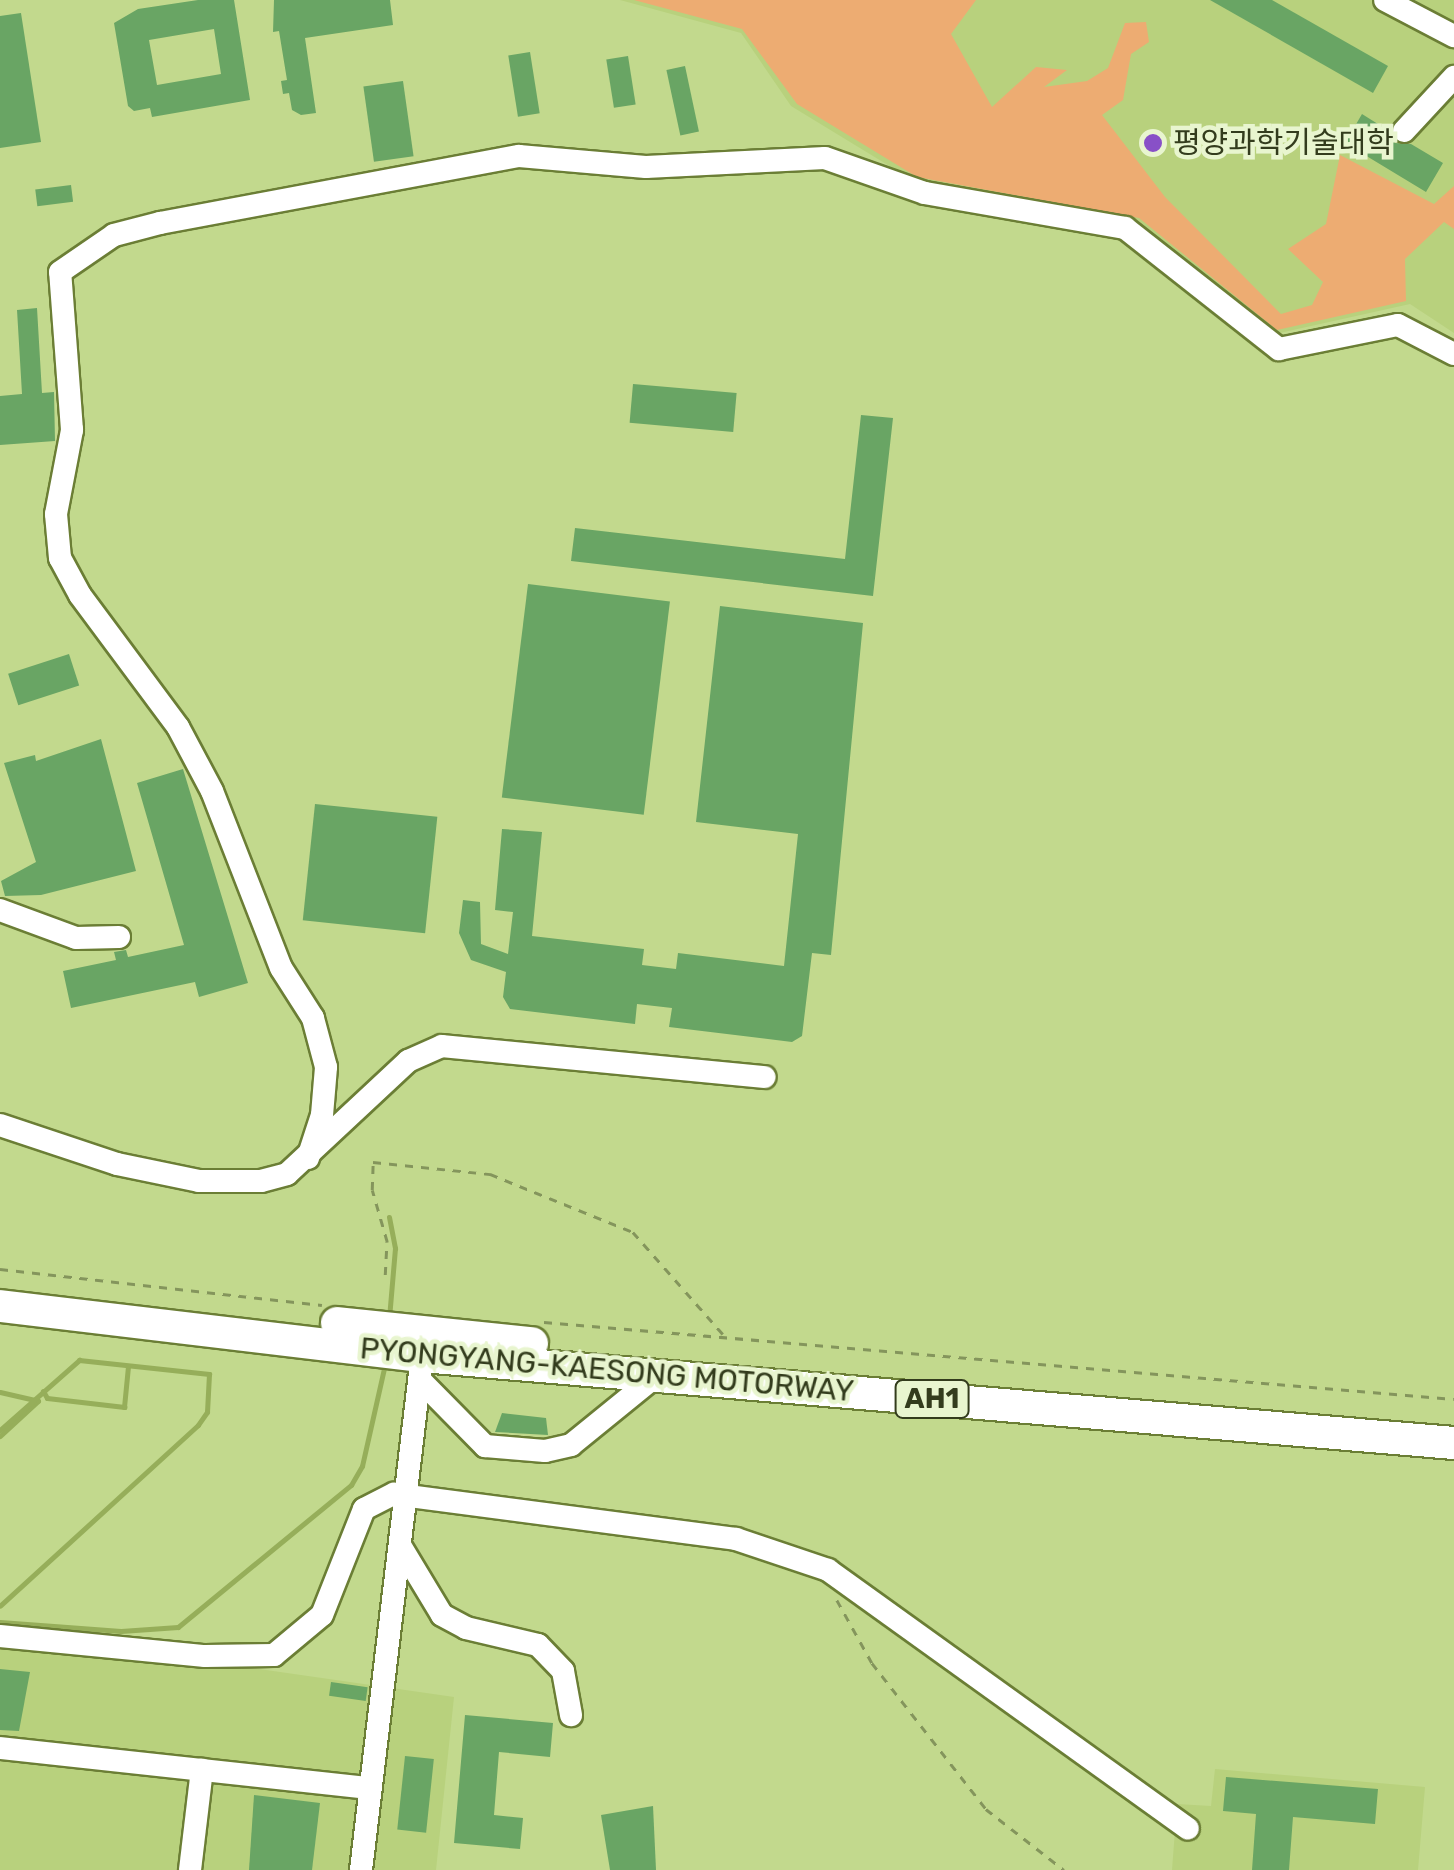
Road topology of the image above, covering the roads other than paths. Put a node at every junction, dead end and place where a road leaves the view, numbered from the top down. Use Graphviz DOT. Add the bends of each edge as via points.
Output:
graph roads {
  1 [pos="1384,0"];
  2 [pos="1454,36"];
  3 [pos="1454,76"];
  4 [pos="1404,131"];
  5 [pos="1454,354"];
  6 [pos="0,910"];
  7 [pos="119,937"];
  8 [pos="764,1077"];
  9 [pos="0,1125"];
  10 [pos="308,1158"];
  11 [pos="0,1286"];
  12 [pos="0,1306"];
  13 [pos="404,1350"];
  14 [pos="656,1376"];
  15 [pos="1454,1422"];
  16 [pos="1454,1444"];
  17 [pos="407,1494"];
  18 [pos="401,1547"];
  19 [pos="0,1636"];
  20 [pos="571,1716"];
  21 [pos="0,1748"];
  22 [pos="202,1770"];
  23 [pos="370,1788"];
  24 [pos="1188,1829"];
  25 [pos="190,1870"];
  26 [pos="361,1870"];
  1 -- 2 [label="street"];
  3 -- 4 [label="street"];
  5 -- 10 [label="street" via="1398,326 1280,349 1126,228 925,193 825,158 646,167 519,156 114,234 60,272 72,430 56,514 60,558 178,728 212,792 281,968 313,1018 326,1067 322,1115"];
  6 -- 7 [label="street" via="76,938"];
  8 -- 10 [label="street" via="442,1046 408,1061"];
  9 -- 10 [label="street" via="117,1164 199,1181 260,1181 287,1174"];
  11 -- 13 [label="highway, PYONGYANG-KAESONG MOTORWAY / AH1"];
  12 -- 13 [label="highway, PYONGYANG-KAESONG MOTORWAY / AH1"];
  13 -- 14 [label="highway, PYONGYANG-KAESONG MOTORWAY / AH1"];
  13 -- 14 [label="street" via="485,1446 545,1451 570,1445"];
  13 -- 15 [label="highway, PYONGYANG-KAESONG MOTORWAY / AH1"];
  13 -- 17 [label="street"];
  14 -- 16 [label="highway, PYONGYANG-KAESONG MOTORWAY / AH1"];
  17 -- 18 [label="street"];
  17 -- 19 [label="street" via="364,1509 322,1614 274,1655 204,1656"];
  17 -- 24 [label="street" via="736,1539 828,1570"];
  18 -- 20 [label="street" via="442,1615 466,1628 538,1645 563,1671"];
  18 -- 23 [label="street"];
  21 -- 22 [label="street"];
  22 -- 23 [label="street"];
  22 -- 25 [label="street"];
  23 -- 26 [label="street"];
}
